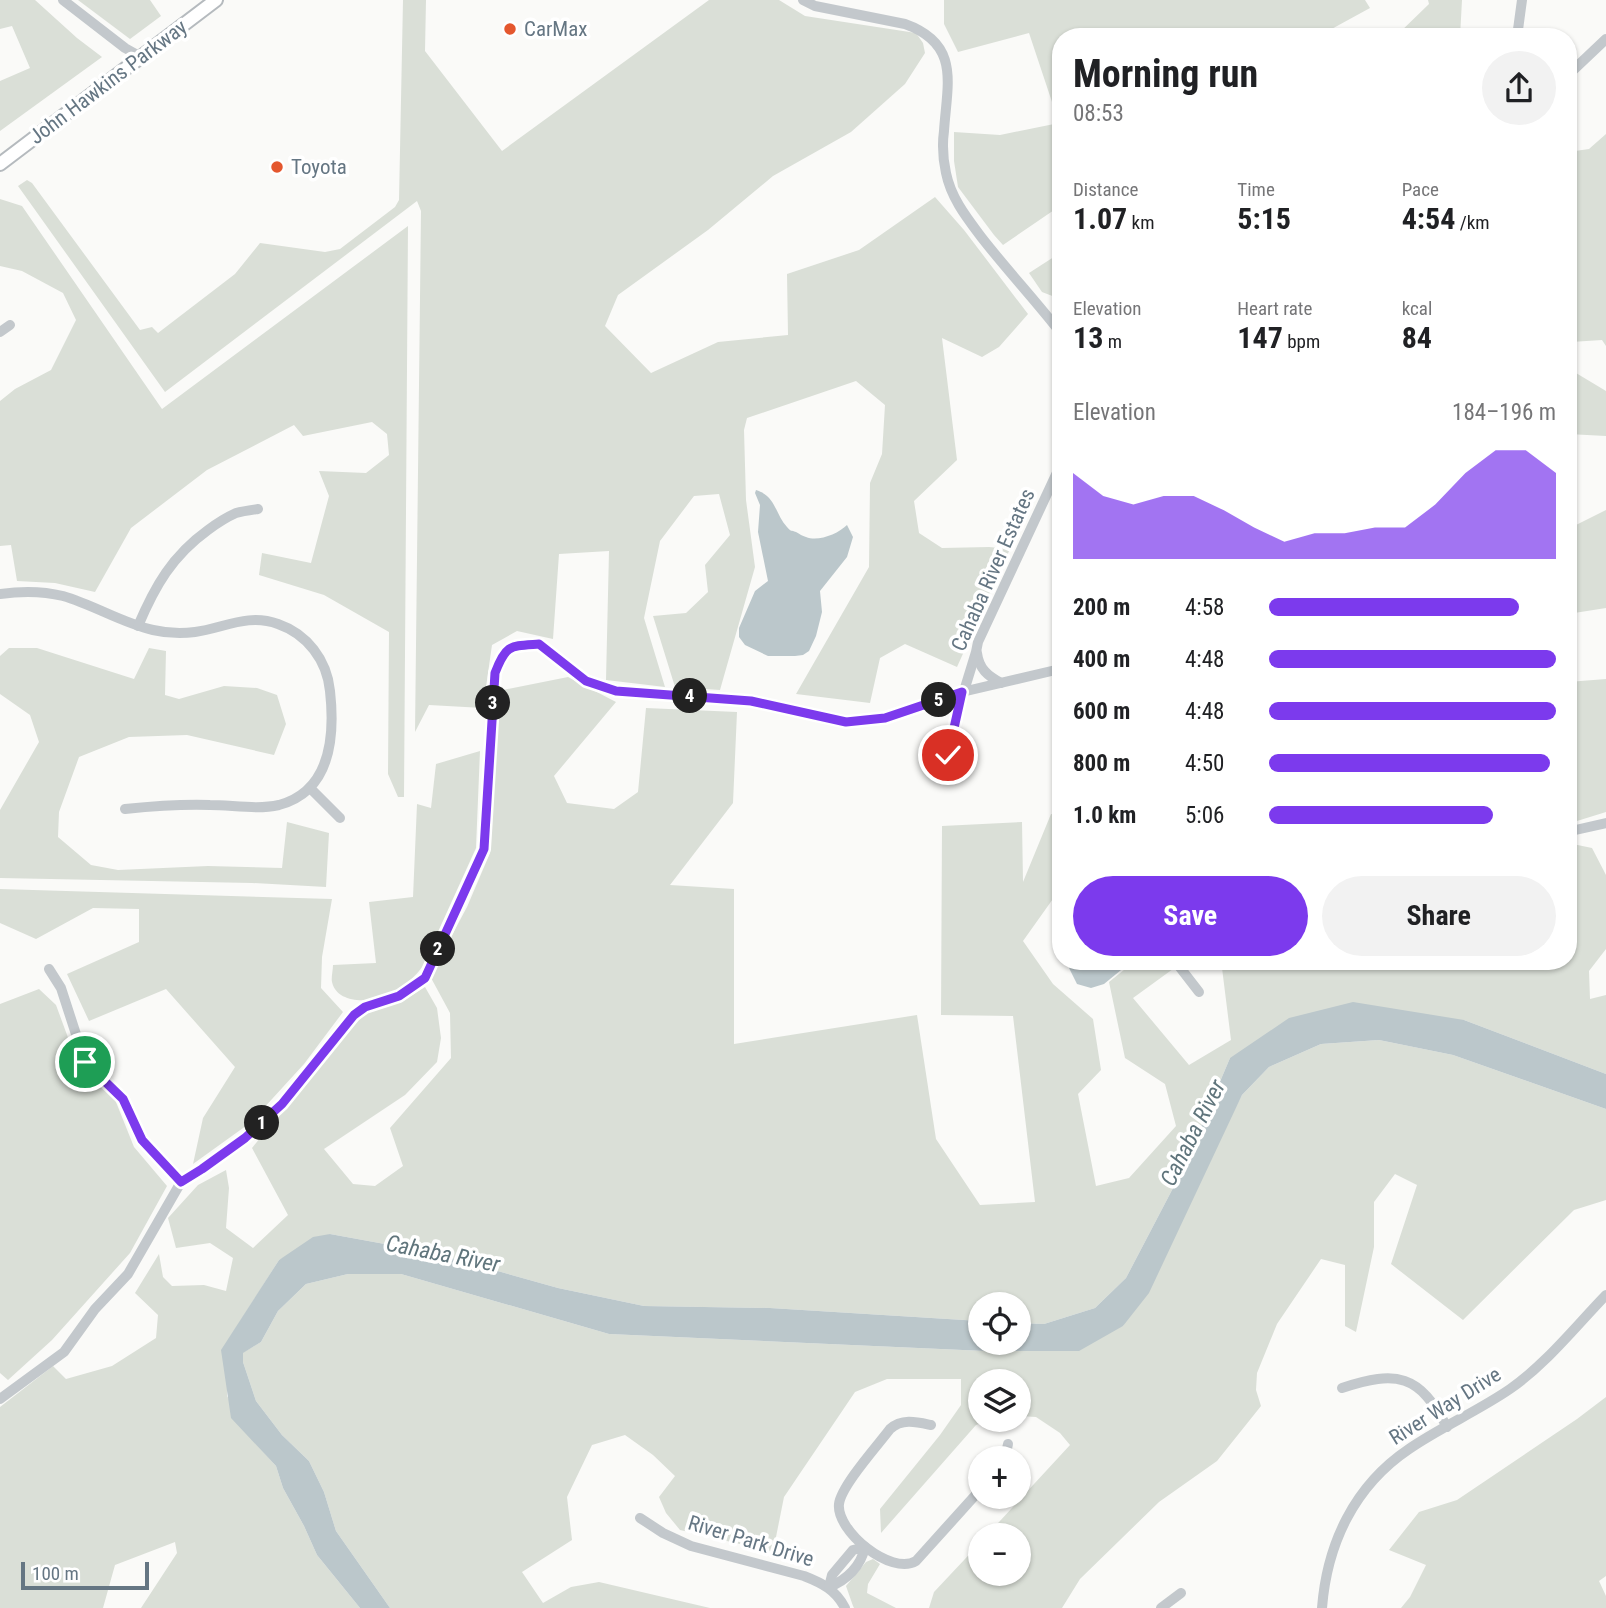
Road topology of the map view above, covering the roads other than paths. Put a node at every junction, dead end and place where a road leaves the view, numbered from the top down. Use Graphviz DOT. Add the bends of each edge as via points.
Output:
graph roads {
  1 [pos="63,0"];
  2 [pos="216,0"];
  3 [pos="803,0"];
  4 [pos="1522,0"];
  5 [pos="1518,28"];
  6 [pos="1606,39"];
  7 [pos="141,57"];
  8 [pos="1577,66"];
  9 [pos="0,164"];
  10 [pos="1052,322"];
  11 [pos="10,326"];
  12 [pos="0,332"];
  13 [pos="1052,483"];
  14 [pos="258,509"];
  15 [pos="0,594"];
  16 [pos="138,626"];
  17 [pos="976,653"];
  18 [pos="1052,671"];
  19 [pos="1002,683"];
  20 [pos="963,691"];
  21 [pos="954,775"];
  22 [pos="310,788"];
  23 [pos="125,809"];
  24 [pos="340,818"];
  25 [pos="1606,823"];
  26 [pos="1577,830"];
  27 [pos="49,969"];
  28 [pos="1182,970"];
  29 [pos="1199,992"];
  30 [pos="181,1182"];
  31 [pos="1606,1295"];
  32 [pos="1342,1388"];
  33 [pos="0,1398"];
  34 [pos="931,1425"];
  35 [pos="1447,1427"];
  36 [pos="968,1503"];
  37 [pos="640,1518"];
  38 [pos="865,1547"];
  39 [pos="829,1587"];
  40 [pos="1181,1592"];
  41 [pos="845,1608"];
  42 [pos="1161,1608"];
  43 [pos="1322,1608"];
  1 -- 7 [label="street"];
  2 -- 7 [label="main road, John Hawkins Parkway"];
  3 -- 10 [label="street" via="905,24 935,41 947,74 943,144 951,189 977,231"];
  4 -- 5 [label="street"];
  6 -- 8 [label="street"];
  7 -- 9 [label="main road, John Hawkins Parkway"];
  11 -- 12 [label="street"];
  13 -- 17 [label="street, Cahaba River Estates"];
  14 -- 16 [label="street" via="236,514 193,541 162,576"];
  15 -- 16 [label="street" via="64,597"];
  16 -- 22 [label="street" via="185,633 257,620 280,625 304,639 322,661 331,693 330,750"];
  17 -- 19 [label="street" via="984,672"];
  17 -- 20 [label="street, Cahaba River Estates"];
  18 -- 19 [label="street"];
  19 -- 20 [label="street"];
  20 -- 21 [label="street, Cahaba River Estates" via="948,755"];
  20 -- 30 [label="street" via="885,718 846,722 751,701 616,691 586,681 539,644 514,646 503,654 495,673 484,849 425,978 399,996 354,1015 275,1111"];
  22 -- 23 [label="street" via="278,805 261,807 166,804"];
  22 -- 24 [label="street"];
  25 -- 26 [label="street"];
  27 -- 30 [label="street" via="61,988 85,1062 123,1099 142,1140"];
  28 -- 29 [label="street"];
  30 -- 33 [label="street" via="128,1274 64,1352"];
  31 -- 35 [label="street, River Way Drive" via="1539,1366"];
  32 -- 35 [label="street" via="1379,1378 1413,1384 1430,1398"];
  34 -- 38 [label="street" via="895,1424 841,1495 841,1519"];
  35 -- 43 [label="street, River Way Drive" via="1391,1462 1356,1502 1331,1555"];
  36 -- 38 [label="street" via="911,1564 882,1559"];
  37 -- 39 [label="street, River Park Drive" via="691,1546"];
  38 -- 39 [label="street" via="863,1557 844,1581"];
  39 -- 41 [label="street, River Park Drive"];
  40 -- 42 [label="street"];
}
